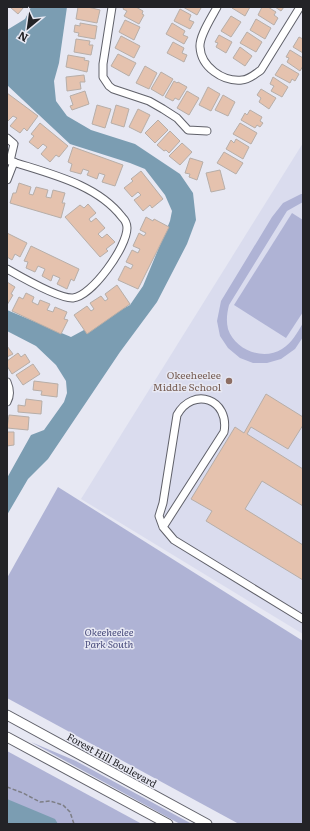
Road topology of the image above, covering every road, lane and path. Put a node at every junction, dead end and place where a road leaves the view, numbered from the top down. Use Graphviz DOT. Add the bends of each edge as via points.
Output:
graph roads {
  1 [pos="112,7"];
  2 [pos="217,7"];
  3 [pos="300,7"];
  4 [pos="207,131"];
  5 [pos="7,138"];
  6 [pos="10,161"];
  7 [pos="7,180"];
  8 [pos="7,269"];
  9 [pos="7,382"];
  10 [pos="7,402"];
  11 [pos="162,527"];
  12 [pos="303,619"];
  13 [pos="7,715"];
  14 [pos="7,737"];
  15 [pos="7,788"];
  16 [pos="74,824"];
  17 [pos="168,824"];
  18 [pos="207,824"];
  1 -- 4 [label="street" via="102,72 106,82 114,89 139,97 163,109 177,118 188,130"];
  2 -- 3 [label="street" via="203,33 200,46 202,58 219,75 232,80 243,80 260,70"];
  5 -- 6 [label="street" via="14,144"];
  6 -- 7 [label="street"];
  6 -- 8 [label="street" via="92,192 116,210 127,228 121,248 109,268 77,297 57,294"];
  9 -- 10 [label="street" via="10,389"];
  11 -- 11 [label="street" via="224,432 225,424 221,410 209,400 193,400 186,403 177,415 159,516"];
  11 -- 12 [label="street" via="174,540"];
  13 -- 18 [label="main road, Forest Hill Boulevard"];
  14 -- 17 [label="main road"];
  15 -- 16 [label="path" via="23,792 40,802 50,801 63,805 70,812"];
}
